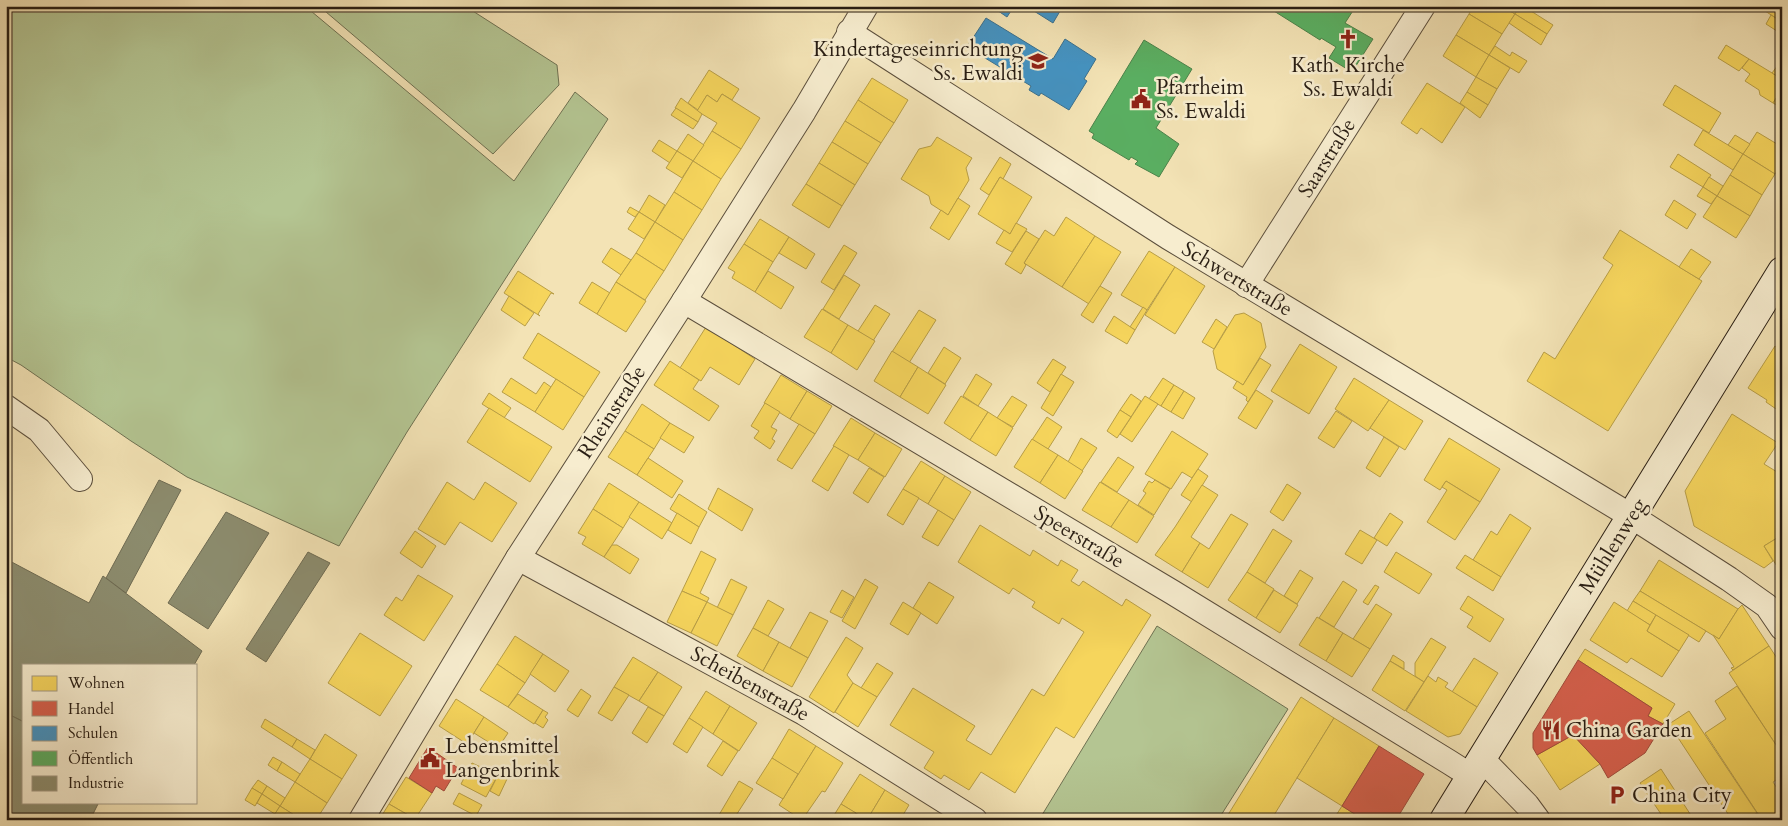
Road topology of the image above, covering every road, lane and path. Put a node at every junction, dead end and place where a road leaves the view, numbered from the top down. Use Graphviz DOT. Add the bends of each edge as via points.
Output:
graph roads {
  1 [pos="866,6"];
  2 [pos="1423,6"];
  3 [pos="849,32"];
  4 [pos="1782,271"];
  5 [pos="1246,285"];
  6 [pos="684,301"];
  7 [pos="6,407"];
  8 [pos="80,479"];
  9 [pos="1631,516"];
  10 [pos="518,558"];
  11 [pos="1782,628"];
  12 [pos="1476,767"];
  13 [pos="361,820"];
  14 [pos="975,820"];
  15 [pos="1444,820"];
  16 [pos="1538,820"];
  1 -- 3 [label="street, Rheinstraße"];
  2 -- 5 [label="street, Saarstraße"];
  3 -- 5 [label="street, Schwertstraße"];
  3 -- 6 [label="street, Rheinstraße" via="804,111"];
  4 -- 9 [label="main road, Mühlenweg"];
  5 -- 9 [label="street, Schwertstraße"];
  6 -- 10 [label="street, Rheinstraße"];
  6 -- 12 [label="street, Speerstraße" via="1172,592 1449,762"];
  7 -- 8 [label="street" via="40,430"];
  9 -- 11 [label="street, Schwertstraße" via="1767,606"];
  9 -- 12 [label="main road, Mühlenweg"];
  10 -- 13 [label="street, Rheinstraße"];
  10 -- 14 [label="street, Scheibenstraße" via="804,713"];
  12 -- 15 [label="main road, Mühlenweg"];
  12 -- 16 [label="street, Speerstraße" via="1527,805"];
}
